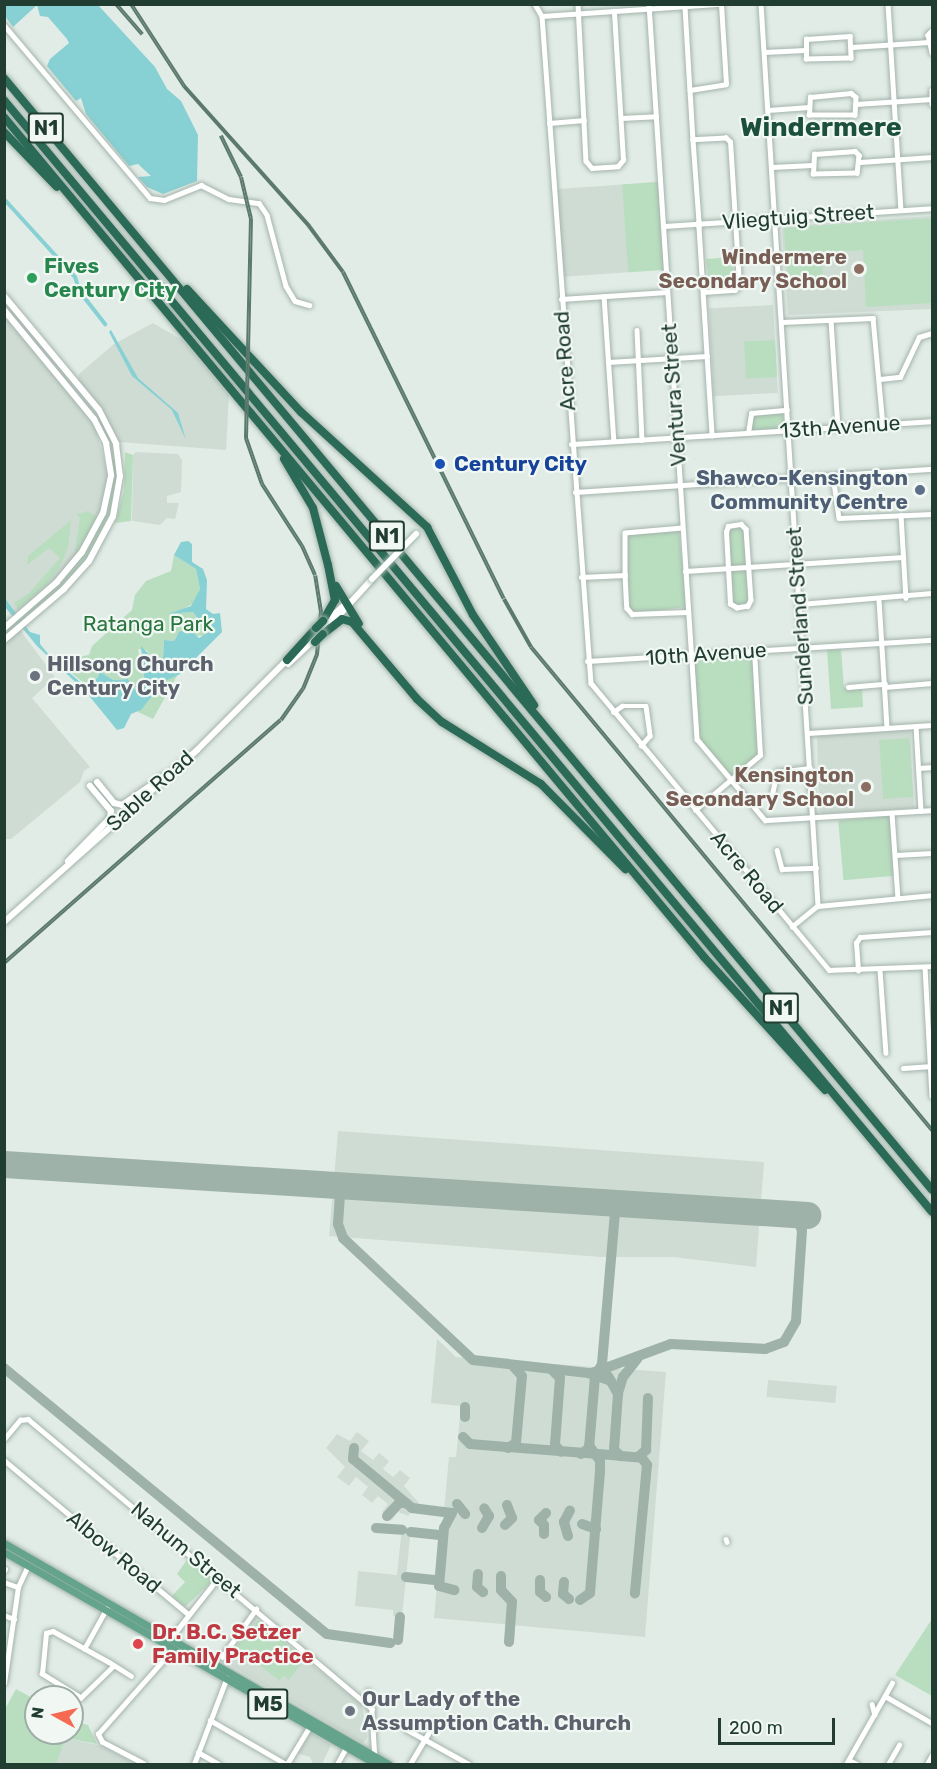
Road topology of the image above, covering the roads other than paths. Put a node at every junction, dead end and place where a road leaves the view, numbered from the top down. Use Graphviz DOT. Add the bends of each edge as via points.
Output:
graph roads {
  1 [pos="535,4"];
  2 [pos="578,4"];
  3 [pos="721,4"];
  4 [pos="761,4"];
  5 [pos="888,4"];
  6 [pos="650,7"];
  7 [pos="685,7"];
  8 [pos="614,11"];
  9 [pos="578,14"];
  10 [pos="542,16"];
  11 [pos="4,25"];
  12 [pos="933,31"];
  13 [pos="929,42"];
  14 [pos="890,44"];
  15 [pos="852,47"];
  16 [pos="805,50"];
  17 [pos="764,52"];
  18 [pos="933,53"];
  19 [pos="4,78"];
  20 [pos="690,90"];
  21 [pos="933,90"];
  22 [pos="932,99"];
  23 [pos="4,100"];
  24 [pos="894,102"];
  25 [pos="856,104"];
  26 [pos="933,104"];
  27 [pos="809,107"];
  28 [pos="768,110"];
  29 [pos="656,116"];
  30 [pos="4,117"];
  31 [pos="621,118"];
  32 [pos="584,120"];
  33 [pos="549,123"];
  34 [pos="4,132"];
  35 [pos="693,140"];
  36 [pos="933,157"];
  37 [pos="897,159"];
  38 [pos="860,162"];
  39 [pos="812,165"];
  40 [pos="772,167"];
  41 [pos="933,208"];
  42 [pos="901,210"];
  43 [pos="775,218"];
  44 [pos="735,222"];
  45 [pos="699,224"];
  46 [pos="663,226"];
  47 [pos="110,243"];
  48 [pos="144,245"];
  49 [pos="667,292"];
  50 [pos="703,292"];
  51 [pos="4,296"];
  52 [pos="604,296"];
  53 [pos="561,299"];
  54 [pos="309,305"];
  55 [pos="4,310"];
  56 [pos="831,320"];
  57 [pos="782,322"];
  58 [pos="637,330"];
  59 [pos="933,333"];
  60 [pos="707,356"];
  61 [pos="671,358"];
  62 [pos="638,361"];
  63 [pos="608,362"];
  64 [pos="880,379"];
  65 [pos="788,410"];
  66 [pos="933,422"];
  67 [pos="260,423"];
  68 [pos="883,425"];
  69 [pos="838,427"];
  70 [pos="789,431"];
  71 [pos="748,433"];
  72 [pos="712,435"];
  73 [pos="676,438"];
  74 [pos="642,440"];
  75 [pos="614,441"];
  76 [pos="571,444"];
  77 [pos="933,469"];
  78 [pos="833,475"];
  79 [pos="792,478"];
  80 [pos="680,485"];
  81 [pos="575,492"];
  82 [pos="933,514"];
  83 [pos="901,515"];
  84 [pos="425,526"];
  85 [pos="682,528"];
  86 [pos="903,557"];
  87 [pos="326,558"];
  88 [pos="797,564"];
  89 [pos="749,567"];
  90 [pos="728,568"];
  91 [pos="83,569"];
  92 [pos="685,571"];
  93 [pos="625,575"];
  94 [pos="581,577"];
  95 [pos="57,582"];
  96 [pos="933,592"];
  97 [pos="906,597"];
  98 [pos="879,600"];
  99 [pos="348,604"];
  100 [pos="800,604"];
  101 [pos="688,612"];
  102 [pos="4,628"];
  103 [pos="319,633"];
  104 [pos="369,639"];
  105 [pos="4,640"];
  106 [pos="933,640"];
  107 [pos="882,643"];
  108 [pos="802,648"];
  109 [pos="754,651"];
  110 [pos="691,655"];
  111 [pos="287,660"];
  112 [pos="587,661"];
  113 [pos="280,669"];
  114 [pos="933,683"];
  115 [pos="885,685"];
  116 [pos="848,687"];
  117 [pos="613,712"];
  118 [pos="933,725"];
  119 [pos="916,726"];
  120 [pos="887,728"];
  121 [pos="808,733"];
  122 [pos="641,746"];
  123 [pos="933,767"];
  124 [pos="810,768"];
  125 [pos="919,768"];
  126 [pos="170,774"];
  127 [pos="731,780"];
  128 [pos="98,782"];
  129 [pos="90,786"];
  130 [pos="772,794"];
  131 [pos="695,810"];
  132 [pos="933,810"];
  133 [pos="921,811"];
  134 [pos="892,813"];
  135 [pos="813,818"];
  136 [pos="629,827"];
  137 [pos="777,850"];
  138 [pos="933,853"];
  139 [pos="895,855"];
  140 [pos="816,868"];
  141 [pos="62,869"];
  142 [pos="933,896"];
  143 [pos="898,898"];
  144 [pos="818,906"];
  145 [pos="18,909"];
  146 [pos="664,909"];
  147 [pos="4,915"];
  148 [pos="4,922"];
  149 [pos="792,927"];
  150 [pos="933,932"];
  151 [pos="933,966"];
  152 [pos="925,967"];
  153 [pos="880,970"];
  154 [pos="858,971"];
  155 [pos="886,1053"];
  156 [pos="932,1066"];
  157 [pos="903,1068"];
  158 [pos="933,1096"];
  159 [pos="876,1144"];
  160 [pos="933,1190"];
  161 [pos="933,1212"];
  162 [pos="4,1439"];
  163 [pos="4,1460"];
  164 [pos="4,1543"];
  165 [pos="4,1552"];
  166 [pos="28,1566"];
  167 [pos="218,1578"];
  168 [pos="4,1582"];
  169 [pos="18,1587"];
  170 [pos="107,1607"];
  171 [pos="256,1610"];
  172 [pos="188,1614"];
  173 [pos="4,1616"];
  174 [pos="14,1619"];
  175 [pos="4,1638"];
  176 [pos="12,1641"];
  177 [pos="168,1642"];
  178 [pos="84,1649"];
  179 [pos="179,1652"];
  180 [pos="168,1655"];
  181 [pos="222,1657"];
  182 [pos="7,1661"];
  183 [pos="114,1666"];
  184 [pos="131,1676"];
  185 [pos="227,1676"];
  186 [pos="4,1683"];
  187 [pos="892,1683"];
  188 [pos="368,1691"];
  189 [pos="885,1696"];
  190 [pos="872,1704"];
  191 [pos="372,1709"];
  192 [pos="875,1715"];
  193 [pos="210,1720"];
  194 [pos="435,1722"];
  195 [pos="933,1723"];
  196 [pos="311,1725"];
  197 [pos="406,1729"];
  198 [pos="425,1739"];
  199 [pos="899,1745"];
  200 [pos="346,1748"];
  201 [pos="198,1752"];
  202 [pos="847,1762"];
  203 [pos="375,1763"];
  204 [pos="144,1764"];
  205 [pos="194,1764"];
  206 [pos="219,1764"];
  207 [pos="287,1764"];
  208 [pos="337,1764"];
  209 [pos="388,1764"];
  210 [pos="410,1764"];
  211 [pos="469,1764"];
  212 [pos="857,1764"];
  213 [pos="888,1764"];
  1 -- 10 [label="street, Acre Road"];
  2 -- 9 [label="street"];
  3 -- 7 [label="street"];
  3 -- 20 [label="street" via="726,84"];
  4 -- 17 [label="street, Sunderland Street"];
  5 -- 14 [label="street"];
  6 -- 7 [label="street"];
  6 -- 8 [label="street"];
  6 -- 29 [label="street, Ventura Street"];
  7 -- 20 [label="street"];
  8 -- 9 [label="street"];
  8 -- 31 [label="street"];
  9 -- 10 [label="street"];
  9 -- 32 [label="street"];
  10 -- 33 [label="street, Acre Road"];
  11 -- 54 [label="street" via="150,198 164,200 201,185 228,199 259,203 267,215 286,286 295,301"];
  12 -- 13 [label="street"];
  13 -- 14 [label="street"];
  13 -- 18 [label="street"];
  14 -- 15 [label="street"];
  14 -- 24 [label="street"];
  15 -- 16 [label="street" via="850,58 810,61"];
  15 -- 16 [label="street" via="848,36 807,39"];
  16 -- 17 [label="street"];
  17 -- 28 [label="street, Sunderland Street"];
  19 -- 48 [label="highway, N1"];
  20 -- 35 [label="street"];
  21 -- 22 [label="street"];
  22 -- 24 [label="street"];
  22 -- 26 [label="street"];
  23 -- 159 [label="highway, N1"];
  24 -- 25 [label="street"];
  24 -- 37 [label="street"];
  25 -- 27 [label="street" via="851,93 811,96"];
  25 -- 27 [label="street" via="854,116 813,118"];
  27 -- 28 [label="street"];
  28 -- 40 [label="street, Sunderland Street"];
  29 -- 31 [label="street"];
  29 -- 46 [label="street, Ventura Street"];
  30 -- 47 [label="highway"];
  31 -- 32 [label="street" via="623,162 605,167 591,167 587,163"];
  32 -- 33 [label="street"];
  33 -- 53 [label="street, Acre Road"];
  34 -- 47 [label="highway"];
  35 -- 44 [label="street" via="723,138 730,142"];
  35 -- 45 [label="street"];
  36 -- 37 [label="street"];
  37 -- 38 [label="street"];
  37 -- 42 [label="street"];
  38 -- 39 [label="street" via="856,173 816,175"];
  38 -- 39 [label="street" via="856,151 816,153"];
  39 -- 40 [label="street"];
  40 -- 43 [label="street, Sunderland Street"];
  41 -- 42 [label="street, Vliegtuig Street"];
  42 -- 43 [label="street, Vliegtuig Street"];
  43 -- 44 [label="street, Vliegtuig Street"];
  43 -- 57 [label="street, Sunderland Street"];
  44 -- 45 [label="street, Vliegtuig Street"];
  44 -- 50 [label="street" via="738,288"];
  45 -- 46 [label="street, Vliegtuig Street"];
  45 -- 50 [label="street"];
  46 -- 49 [label="street, Ventura Street"];
  47 -- 67 [label="highway"];
  48 -- 84 [label="highway" via="301,412"];
  48 -- 136 [label="highway, N1"];
  49 -- 52 [label="street"];
  49 -- 61 [label="street, Ventura Street"];
  50 -- 60 [label="street"];
  51 -- 91 [label="main road" via="95,405 116,444 120,476 117,505 103,539"];
  52 -- 53 [label="street"];
  52 -- 63 [label="street"];
  53 -- 76 [label="street, Acre Road"];
  55 -- 95 [label="main road" via="87,409 108,449 110,486 103,513 82,552"];
  56 -- 57 [label="street"];
  56 -- 64 [label="street" via="873,318"];
  56 -- 69 [label="street"];
  57 -- 65 [label="street, Sunderland Street"];
  58 -- 62 [label="street"];
  59 -- 64 [label="street" via="919,337 900,377"];
  60 -- 61 [label="street"];
  60 -- 72 [label="street"];
  61 -- 62 [label="street"];
  61 -- 73 [label="street, Ventura Street"];
  62 -- 63 [label="street"];
  62 -- 74 [label="street"];
  63 -- 75 [label="street"];
  64 -- 68 [label="street"];
  65 -- 70 [label="street, Sunderland Street"];
  65 -- 71 [label="street, 13th Avenue" via="751,413"];
  66 -- 68 [label="street, 13th Avenue"];
  67 -- 87 [label="highway" via="307,496"];
  67 -- 146 [label="highway"];
  68 -- 69 [label="street, 13th Avenue"];
  69 -- 70 [label="street, 13th Avenue"];
  70 -- 71 [label="street, 13th Avenue"];
  70 -- 79 [label="street, Sunderland Street"];
  71 -- 72 [label="street, 13th Avenue"];
  72 -- 73 [label="street, 13th Avenue"];
  73 -- 74 [label="street, 13th Avenue"];
  73 -- 80 [label="street, Ventura Street"];
  74 -- 75 [label="street, 13th Avenue"];
  75 -- 76 [label="street, 13th Avenue"];
  76 -- 81 [label="street, Acre Road"];
  77 -- 78 [label="street"];
  78 -- 79 [label="street"];
  78 -- 83 [label="street" via="839,518"];
  79 -- 80 [label="street"];
  79 -- 88 [label="street, Sunderland Street"];
  80 -- 81 [label="street"];
  80 -- 85 [label="street, Ventura Street"];
  81 -- 94 [label="street, Acre Road"];
  82 -- 83 [label="street"];
  83 -- 86 [label="street"];
  84 -- 99 [label="main road, Sable Road, bridge"];
  84 -- 136 [label="highway" via="485,636"];
  85 -- 92 [label="street, Ventura Street"];
  85 -- 93 [label="street" via="625,533"];
  86 -- 88 [label="street"];
  86 -- 97 [label="street"];
  87 -- 99 [label="highway"];
  87 -- 103 [label="highway" via="334,600"];
  88 -- 89 [label="street"];
  88 -- 100 [label="street, Sunderland Street"];
  89 -- 90 [label="street"];
  89 -- 90 [label="street" via="751,602 741,608 730,604"];
  89 -- 90 [label="street" via="746,529 737,524 726,529"];
  90 -- 92 [label="street"];
  91 -- 95 [label="main road" via="76,567"];
  91 -- 105 [label="main road"];
  92 -- 101 [label="street, Ventura Street"];
  93 -- 94 [label="street"];
  93 -- 101 [label="street" via="627,608 632,614"];
  94 -- 112 [label="street, Acre Road"];
  95 -- 102 [label="main road"];
  96 -- 97 [label="street"];
  97 -- 98 [label="street"];
  98 -- 100 [label="street"];
  98 -- 107 [label="street"];
  99 -- 103 [label="main road, Sable Road"];
  99 -- 104 [label="highway"];
  100 -- 108 [label="street, Sunderland Street"];
  101 -- 110 [label="street, Ventura Street"];
  103 -- 104 [label="highway" via="338,621 349,620"];
  103 -- 111 [label="highway"];
  103 -- 113 [label="main road, Sable Road"];
  104 -- 146 [label="highway" via="426,707 458,733 541,784"];
  106 -- 107 [label="street, 10th Avenue"];
  107 -- 108 [label="street, 10th Avenue"];
  107 -- 115 [label="street"];
  108 -- 109 [label="street, 10th Avenue"];
  108 -- 121 [label="street, Sunderland Street"];
  109 -- 110 [label="street, 10th Avenue"];
  109 -- 127 [label="street" via="761,753"];
  110 -- 112 [label="street, 10th Avenue"];
  110 -- 127 [label="street, Ventura Street" via="697,739"];
  111 -- 113 [label="main road, Sable Road"];
  112 -- 117 [label="street, Acre Road" via="592,686"];
  113 -- 126 [label="main road, Sable Road"];
  114 -- 115 [label="street"];
  115 -- 116 [label="street"];
  115 -- 120 [label="street"];
  117 -- 122 [label="street, Acre Road"];
  117 -- 122 [label="street" via="622,706 646,706 650,736"];
  118 -- 119 [label="street"];
  119 -- 120 [label="street"];
  119 -- 125 [label="street"];
  120 -- 121 [label="street"];
  121 -- 124 [label="street, Sunderland Street"];
  122 -- 131 [label="street, Acre Road"];
  123 -- 125 [label="street"];
  124 -- 130 [label="street" via="777,772"];
  124 -- 135 [label="street, Sunderland Street"];
  125 -- 133 [label="street"];
  126 -- 128 [label="main road" via="122,806 114,803"];
  126 -- 141 [label="main road, Sable Road"];
  127 -- 131 [label="street"];
  127 -- 135 [label="street, Ventura Street" via="765,820"];
  129 -- 141 [label="main road" via="111,811 110,819"];
  131 -- 149 [label="street, Acre Road"];
  132 -- 133 [label="street"];
  133 -- 134 [label="street"];
  134 -- 135 [label="street"];
  134 -- 139 [label="street"];
  135 -- 140 [label="street, Sunderland Street"];
  136 -- 160 [label="highway, N1"];
  137 -- 140 [label="street" via="782,869"];
  138 -- 139 [label="street"];
  139 -- 143 [label="street"];
  140 -- 144 [label="street, Sunderland Street"];
  141 -- 145 [label="main road, Sable Road"];
  142 -- 143 [label="street"];
  143 -- 144 [label="street"];
  144 -- 149 [label="street"];
  145 -- 147 [label="main road, Sable Road"];
  145 -- 148 [label="main road, Sable Road"];
  146 -- 159 [label="highway" via="743,1002"];
  149 -- 154 [label="street, Acre Road" via="830,971"];
  150 -- 154 [label="street" via="860,937 856,943"];
  151 -- 152 [label="street"];
  152 -- 153 [label="street"];
  152 -- 156 [label="street"];
  153 -- 154 [label="street"];
  153 -- 155 [label="street"];
  156 -- 157 [label="street"];
  156 -- 158 [label="street"];
  159 -- 161 [label="highway, N1"];
  162 -- 167 [label="street, Nahum Street" via="25,1417"];
  163 -- 172 [label="street, Albow Road"];
  164 -- 170 [label="main road, M5"];
  165 -- 166 [label="main road, M5"];
  166 -- 169 [label="street"];
  166 -- 170 [label="main road, M5"];
  167 -- 171 [label="street, Nahum Street"];
  167 -- 172 [label="street"];
  168 -- 169 [label="street"];
  169 -- 174 [label="street"];
  170 -- 177 [label="main road, M5"];
  170 -- 178 [label="street"];
  171 -- 181 [label="street"];
  171 -- 191 [label="street, Nahum Street"];
  172 -- 177 [label="street"];
  173 -- 174 [label="street"];
  174 -- 176 [label="street"];
  175 -- 176 [label="street"];
  176 -- 182 [label="street"];
  177 -- 179 [label="main road, M5"];
  177 -- 180 [label="street"];
  177 -- 185 [label="main road, M5"];
  178 -- 183 [label="street"];
  178 -- 183 [label="street" via="47,1631 42,1674 84,1698"];
  179 -- 180 [label="street"];
  179 -- 185 [label="main road, M5"];
  180 -- 204 [label="street" via="98,1734 102,1742"];
  182 -- 186 [label="street"];
  183 -- 184 [label="street"];
  185 -- 193 [label="street"];
  185 -- 196 [label="main road, M5"];
  187 -- 189 [label="street"];
  188 -- 191 [label="street"];
  189 -- 192 [label="street"];
  189 -- 195 [label="street"];
  190 -- 192 [label="street"];
  191 -- 203 [label="street"];
  192 -- 202 [label="street"];
  193 -- 201 [label="street"];
  193 -- 207 [label="street"];
  194 -- 198 [label="street"];
  196 -- 200 [label="main road, M5"];
  196 -- 203 [label="main road, M5"];
  196 -- 207 [label="street"];
  197 -- 198 [label="street"];
  198 -- 210 [label="street"];
  198 -- 211 [label="street"];
  199 -- 213 [label="street"];
  200 -- 203 [label="main road, M5"];
  200 -- 208 [label="street"];
  201 -- 205 [label="street"];
  201 -- 206 [label="street"];
  202 -- 212 [label="street"];
  203 -- 209 [label="main road, M5"];
}
